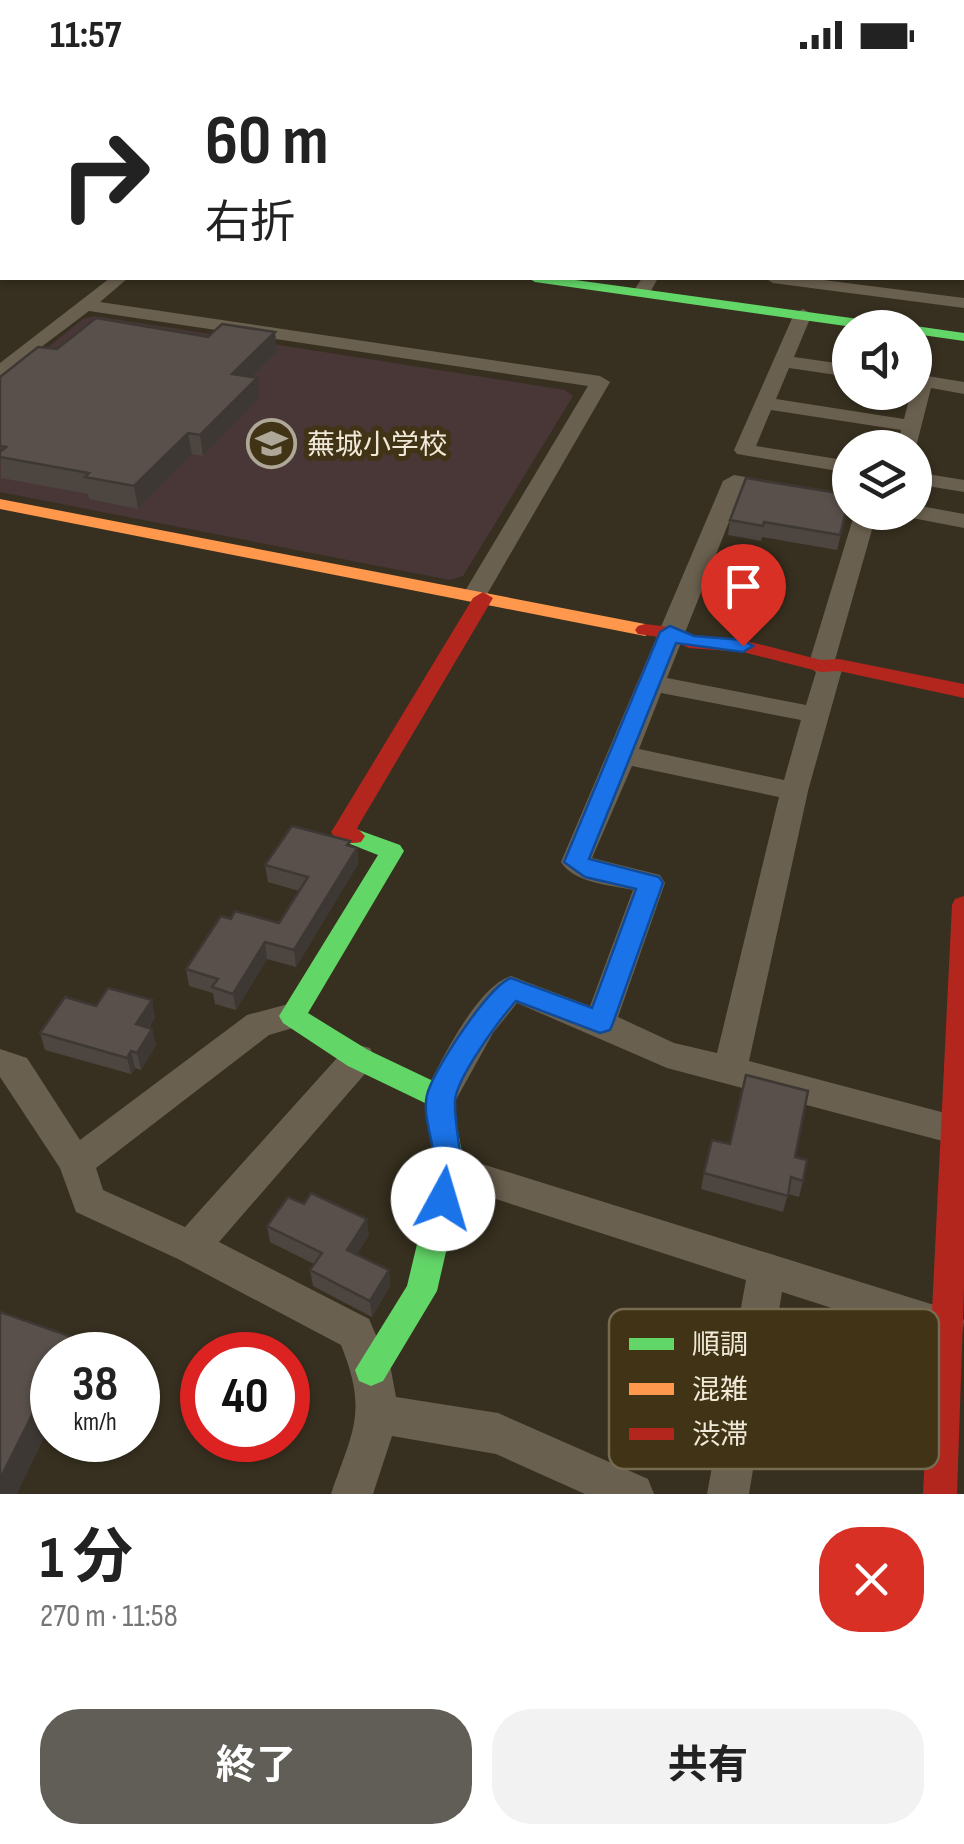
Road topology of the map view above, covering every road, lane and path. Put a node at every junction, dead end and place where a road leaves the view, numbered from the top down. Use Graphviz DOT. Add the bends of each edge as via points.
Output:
graph roads {
  1 [pos="117,280"];
  2 [pos="569,280"];
  3 [pos="925,280"];
  4 [pos="830,281"];
  5 [pos="637,284"];
  6 [pos="920,298"];
  7 [pos="964,303"];
  8 [pos="85,305"];
  9 [pos="811,316"];
  10 [pos="832,319"];
  11 [pos="932,332"];
  12 [pos="964,337"];
  13 [pos="783,361"];
  14 [pos="832,368"];
  15 [pos="0,372"];
  16 [pos="932,383"];
  17 [pos="964,388"];
  18 [pos="764,403"];
  19 [pos="915,410"];
  20 [pos="913,426"];
  21 [pos="912,430"];
  22 [pos="744,450"];
  23 [pos="832,464"];
  24 [pos="734,481"];
  25 [pos="932,481"];
  26 [pos="964,486"];
  27 [pos="832,498"];
  28 [pos="0,504"];
  29 [pos="932,515"];
  30 [pos="964,521"];
  31 [pos="861,530"];
  32 [pos="478,597"];
  33 [pos="670,632"];
  34 [pos="825,666"];
  35 [pos="652,683"];
  36 [pos="964,691"];
  37 [pos="816,715"];
  38 [pos="623,755"];
  39 [pos="794,790"];
  40 [pos="964,905"];
  41 [pos="292,1016"];
  42 [pos="600,1023"];
  43 [pos="358,1058"];
  44 [pos="0,1063"];
  45 [pos="730,1070"];
  46 [pos="440,1096"];
  47 [pos="958,1107"];
  48 [pos="76,1163"];
  49 [pos="450,1168"];
  50 [pos="192,1247"];
  51 [pos="767,1270"];
  52 [pos="760,1309"];
  53 [pos="890,1309"];
  54 [pos="939,1324"];
  55 [pos="947,1327"];
  56 [pos="371,1370"];
  57 [pos="379,1414"];
  58 [pos="732,1469"];
  59 [pos="352,1494"];
  60 [pos="633,1494"];
  61 [pos="728,1494"];
  62 [pos="940,1494"];
  1 -- 8 [label="street"];
  2 -- 5 [label="street"];
  3 -- 6 [label="street"];
  4 -- 6 [label="street"];
  4 -- 9 [label="street"];
  5 -- 9 [label="street"];
  6 -- 7 [label="street"];
  8 -- 15 [label="street"];
  8 -- 32 [label="street" via="600,382"];
  9 -- 10 [label="street"];
  9 -- 13 [label="street"];
  11 -- 12 [label="street"];
  13 -- 14 [label="street"];
  13 -- 18 [label="street"];
  16 -- 17 [label="street"];
  18 -- 20 [label="street"];
  18 -- 22 [label="street"];
  19 -- 20 [label="street"];
  20 -- 21 [label="street"];
  22 -- 23 [label="street"];
  22 -- 24 [label="street"];
  24 -- 27 [label="street"];
  24 -- 33 [label="street"];
  25 -- 26 [label="street"];
  28 -- 32 [label="street"];
  29 -- 30 [label="street"];
  31 -- 34 [label="street"];
  32 -- 33 [label="street"];
  32 -- 41 [label="street" via="343,832 392,851"];
  33 -- 34 [label="street" via="689,642 743,646"];
  33 -- 35 [label="street"];
  34 -- 36 [label="street"];
  34 -- 37 [label="street"];
  35 -- 37 [label="street"];
  35 -- 38 [label="street"];
  37 -- 39 [label="street"];
  38 -- 39 [label="street"];
  38 -- 42 [label="street" via="576,862 650,883"];
  39 -- 45 [label="street"];
  40 -- 47 [label="street"];
  41 -- 43 [label="street"];
  41 -- 48 [label="street" via="259,1024"];
  42 -- 45 [label="street" via="667,1055"];
  42 -- 46 [label="street" via="511,988 481,1024"];
  43 -- 46 [label="street"];
  43 -- 50 [label="street"];
  44 -- 48 [label="street" via="15,1068"];
  45 -- 47 [label="street"];
  46 -- 49 [label="street"];
  47 -- 55 [label="street"];
  48 -- 50 [label="street" via="89,1201"];
  49 -- 51 [label="street"];
  49 -- 56 [label="street" via="421,1291"];
  50 -- 56 [label="street" via="355,1332"];
  51 -- 52 [label="street"];
  51 -- 53 [label="street"];
  54 -- 55 [label="street"];
  55 -- 62 [label="street"];
  56 -- 57 [label="street"];
  57 -- 59 [label="street"];
  57 -- 60 [label="street" via="498,1434"];
  58 -- 61 [label="street"];
}
